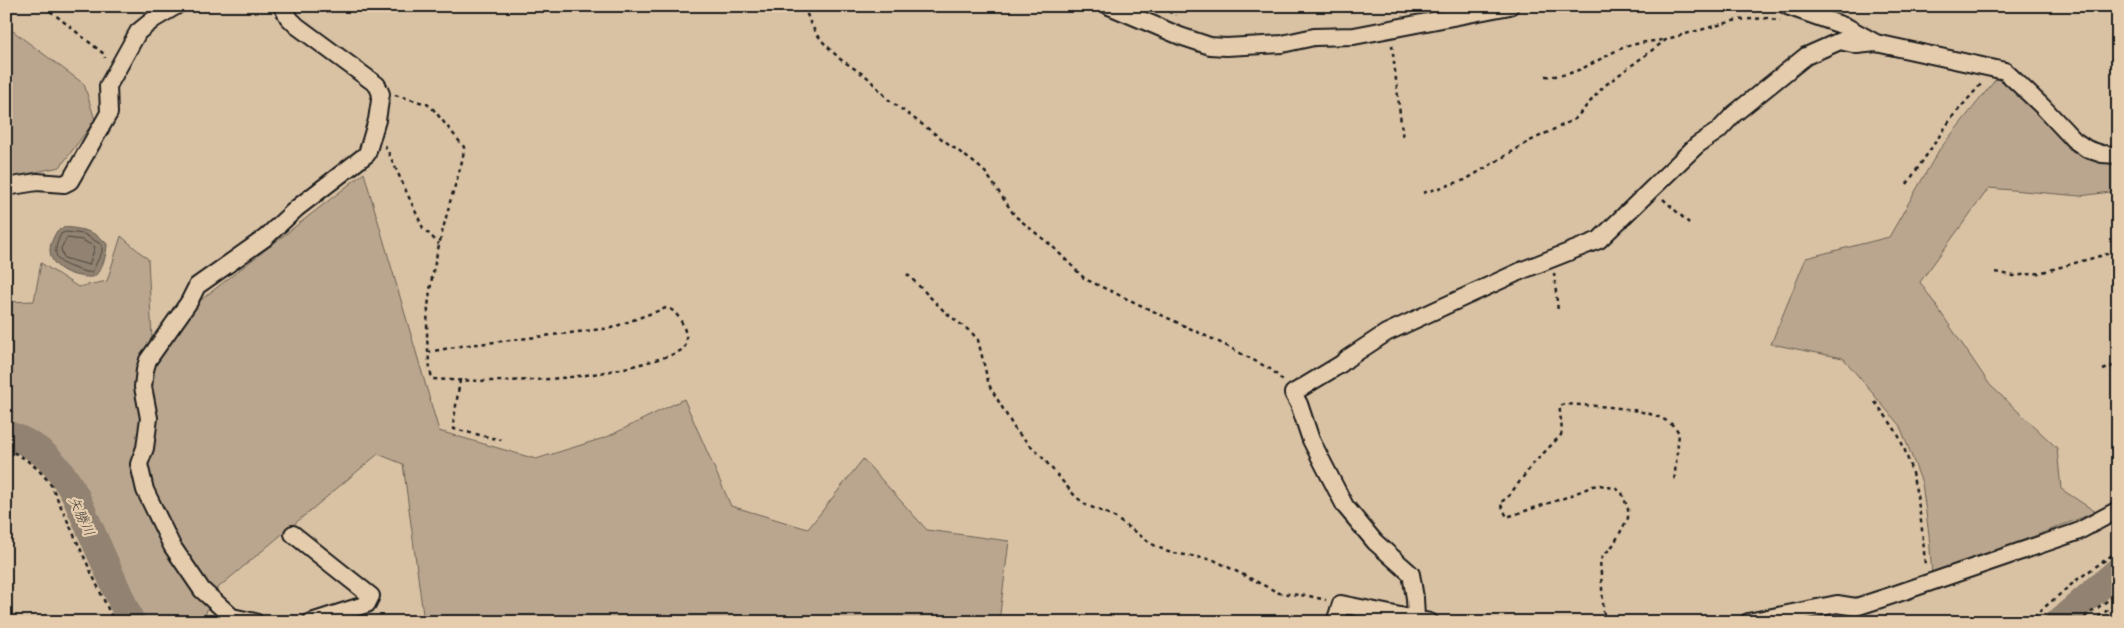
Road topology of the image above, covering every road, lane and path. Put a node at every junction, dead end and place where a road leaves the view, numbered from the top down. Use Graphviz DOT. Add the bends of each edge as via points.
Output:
graph roads {
  1 [pos="44,6"];
  2 [pos="176,6"];
  3 [pos="282,6"];
  4 [pos="804,6"];
  5 [pos="1109,6"];
  6 [pos="1510,6"];
  7 [pos="1786,14"];
  8 [pos="1390,28"];
  9 [pos="1666,40"];
  10 [pos="1876,43"];
  11 [pos="1992,67"];
  12 [pos="1545,76"];
  13 [pos="108,89"];
  14 [pos="380,91"];
  15 [pos="376,122"];
  16 [pos="1403,140"];
  17 [pos="2118,155"];
  18 [pos="1907,184"];
  19 [pos="6,187"];
  20 [pos="1651,189"];
  21 [pos="1423,193"];
  22 [pos="1690,223"];
  23 [pos="439,244"];
  24 [pos="2118,251"];
  25 [pos="1553,258"];
  26 [pos="1996,272"];
  27 [pos="907,274"];
  28 [pos="1558,311"];
  29 [pos="428,352"];
  30 [pos="2118,364"];
  31 [pos="2103,370"];
  32 [pos="460,380"];
  33 [pos="1293,393"];
  34 [pos="1875,402"];
  35 [pos="501,440"];
  36 [pos="6,448"];
  37 [pos="1674,482"];
  38 [pos="2118,510"];
  39 [pos="293,534"];
  40 [pos="2118,551"];
  41 [pos="1926,583"];
  42 [pos="2118,593"];
  43 [pos="2118,602"];
  44 [pos="1341,604"];
  45 [pos="1856,607"];
  46 [pos="1423,620"];
  47 [pos="114,622"];
  48 [pos="254,622"];
  49 [pos="311,622"];
  50 [pos="1335,622"];
  51 [pos="1607,622"];
  52 [pos="1748,622"];
  53 [pos="1847,622"];
  54 [pos="2027,622"];
  55 [pos="2078,622"];
  56 [pos="2092,622"];
  1 -- 13 [label="path" via="104,54"];
  2 -- 13 [label="street" via="138,32"];
  3 -- 14 [label="street" via="297,26 377,85"];
  4 -- 33 [label="path" via="811,25 840,59 986,173 1015,216 1085,279 1259,363 1283,380"];
  5 -- 8 [label="street" via="1180,36 1218,47 1282,44 1314,37 1354,36"];
  6 -- 8 [label="street"];
  7 -- 9 [label="path" via="1738,20"];
  7 -- 10 [label="street" via="1847,27"];
  8 -- 16 [label="path"];
  9 -- 12 [label="path" via="1625,48 1570,74"];
  9 -- 21 [label="path" via="1604,86 1575,119 1530,141 1465,180"];
  10 -- 11 [label="street"];
  10 -- 20 [label="street" via="1857,45 1840,41 1806,56 1697,145"];
  11 -- 17 [label="street" via="2005,71 2016,80 2074,140 2087,149"];
  11 -- 18 [label="path"];
  13 -- 19 [label="street" via="108,113 70,181"];
  14 -- 15 [label="street"];
  14 -- 23 [label="path" via="427,104 464,147"];
  15 -- 23 [label="path" via="423,228"];
  15 -- 48 [label="street" via="367,154 297,208 265,238 197,286 148,360 145,370 148,418 145,448 139,464 145,490 172,546 202,590 232,617"];
  20 -- 22 [label="path"];
  20 -- 25 [label="street" via="1599,240"];
  23 -- 29 [label="path" via="427,304"];
  24 -- 26 [label="path" via="2040,273 2014,276"];
  25 -- 28 [label="path"];
  25 -- 33 [label="street" via="1386,333"];
  27 -- 44 [label="path" via="978,340 989,385 1016,431 1086,505 1111,516 1168,552 1214,560 1279,592"];
  29 -- 32 [label="path" via="432,379"];
  29 -- 32 [label="path" via="611,328 666,308 677,313 686,342 676,352 603,373 516,381"];
  30 -- 31 [label="path"];
  32 -- 35 [label="path" via="454,429"];
  33 -- 46 [label="street" via="1311,440 1345,506 1375,542 1411,574"];
  34 -- 41 [label="path" via="1896,432 1905,452 1918,501"];
  36 -- 47 [label="path" via="26,458 51,485"];
  37 -- 51 [label="path" via="1679,434 1672,425 1630,409 1565,404 1559,411 1561,435 1500,503 1507,517 1593,486 1609,486 1622,493 1628,518 1614,544 1600,560"];
  38 -- 41 [label="street" via="2078,532"];
  39 -- 49 [label="street" via="371,596 367,604"];
  40 -- 54 [label="path" via="2078,579"];
  41 -- 45 [label="street"];
  42 -- 55 [label="path"];
  43 -- 56 [label="path"];
  44 -- 46 [label="street"];
  44 -- 50 [label="street"];
  45 -- 52 [label="street" via="1837,604"];
  45 -- 53 [label="street"];
}
